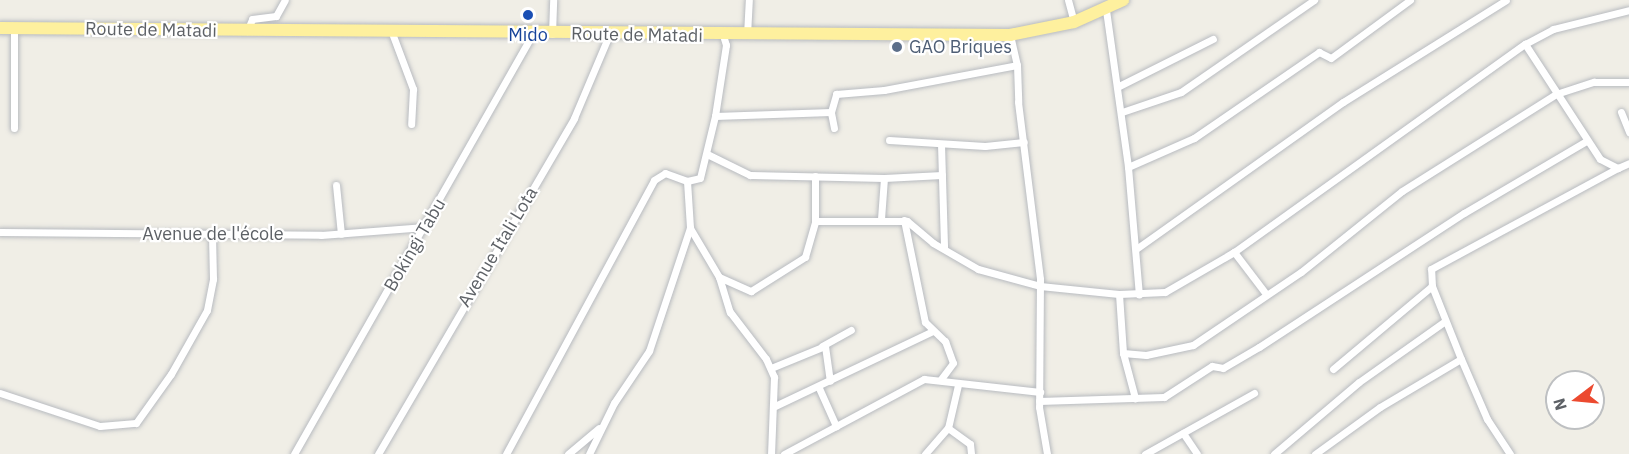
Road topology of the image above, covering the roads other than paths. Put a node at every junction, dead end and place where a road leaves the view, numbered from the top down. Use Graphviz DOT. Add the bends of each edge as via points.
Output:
graph roads {
  1 [pos="285,0"];
  2 [pos="553,0"];
  3 [pos="750,0"];
  4 [pos="1068,0"];
  5 [pos="1123,0"];
  6 [pos="1314,0"];
  7 [pos="1410,0"];
  8 [pos="1506,0"];
  9 [pos="1106,10"];
  10 [pos="1629,10"];
  11 [pos="1074,22"];
  12 [pos="0,28"];
  13 [pos="14,28"];
  14 [pos="247,31"];
  15 [pos="392,33"];
  16 [pos="533,34"];
  17 [pos="552,34"];
  18 [pos="609,34"];
  19 [pos="723,35"];
  20 [pos="747,35"];
  21 [pos="1010,35"];
  22 [pos="1213,39"];
  23 [pos="1525,44"];
  24 [pos="1017,65"];
  25 [pos="1629,82"];
  26 [pos="1119,86"];
  27 [pos="1556,94"];
  28 [pos="831,112"];
  29 [pos="1122,112"];
  30 [pos="1621,112"];
  31 [pos="716,116"];
  32 [pos="411,124"];
  33 [pos="14,128"];
  34 [pos="834,128"];
  35 [pos="1629,132"];
  36 [pos="889,140"];
  37 [pos="1586,141"];
  38 [pos="1024,142"];
  39 [pos="941,144"];
  40 [pos="707,154"];
  41 [pos="1629,163"];
  42 [pos="1128,168"];
  43 [pos="1618,168"];
  44 [pos="815,176"];
  45 [pos="942,176"];
  46 [pos="884,178"];
  47 [pos="687,181"];
  48 [pos="336,185"];
  49 [pos="881,219"];
  50 [pos="904,220"];
  51 [pos="815,221"];
  52 [pos="425,227"];
  53 [pos="690,228"];
  54 [pos="403,230"];
  55 [pos="0,232"];
  56 [pos="341,234"];
  57 [pos="212,236"];
  58 [pos="414,245"];
  59 [pos="944,248"];
  60 [pos="1136,249"];
  61 [pos="1234,252"];
  62 [pos="719,277"];
  63 [pos="1040,286"];
  64 [pos="1432,286"];
  65 [pos="1119,294"];
  66 [pos="1266,294"];
  67 [pos="1139,295"];
  68 [pos="1444,321"];
  69 [pos="851,330"];
  70 [pos="933,331"];
  71 [pos="822,346"];
  72 [pos="1123,353"];
  73 [pos="1461,359"];
  74 [pos="771,368"];
  75 [pos="1333,369"];
  76 [pos="940,380"];
  77 [pos="830,381"];
  78 [pos="958,385"];
  79 [pos="819,388"];
  80 [pos="1040,392"];
  81 [pos="0,393"];
  82 [pos="1254,393"];
  83 [pos="1135,398"];
  84 [pos="1039,401"];
  85 [pos="775,405"];
  86 [pos="601,426"];
  87 [pos="836,426"];
  88 [pos="948,428"];
  89 [pos="1183,433"];
  90 [pos="294,454"];
  91 [pos="378,454"];
  92 [pos="506,454"];
  93 [pos="568,454"];
  94 [pos="589,454"];
  95 [pos="771,454"];
  96 [pos="784,454"];
  97 [pos="925,454"];
  98 [pos="970,454"];
  99 [pos="1047,454"];
  100 [pos="1145,454"];
  101 [pos="1197,454"];
  102 [pos="1274,454"];
  103 [pos="1315,454"];
  104 [pos="1510,454"];
  1 -- 14 [label="street" via="276,16 252,19"];
  2 -- 17 [label="street"];
  3 -- 20 [label="street"];
  4 -- 11 [label="street"];
  5 -- 9 [label="highway, Route de Matadi"];
  6 -- 29 [label="street" via="1181,92"];
  7 -- 42 [label="street" via="1331,58 1317,54 1194,138"];
  8 -- 60 [label="street" via="1343,102"];
  9 -- 11 [label="highway, Route de Matadi"];
  9 -- 26 [label="street"];
  10 -- 23 [label="street" via="1553,29"];
  11 -- 21 [label="highway, Route de Matadi"];
  12 -- 13 [label="highway, Route de Matadi"];
  13 -- 14 [label="highway, Route de Matadi"];
  13 -- 33 [label="street"];
  14 -- 15 [label="highway, Route de Matadi"];
  15 -- 16 [label="highway, Route de Matadi"];
  15 -- 32 [label="street" via="413,89"];
  16 -- 17 [label="highway, Route de Matadi"];
  16 -- 52 [label="street, Bokingi Tabu"];
  17 -- 18 [label="highway, Route de Matadi"];
  18 -- 19 [label="highway, Route de Matadi"];
  18 -- 91 [label="street, Avenue Itali Lota" via="574,118"];
  19 -- 20 [label="highway, Route de Matadi"];
  19 -- 31 [label="street" via="726,45"];
  20 -- 21 [label="highway, Route de Matadi"];
  21 -- 24 [label="street"];
  22 -- 26 [label="street"];
  23 -- 27 [label="street"];
  23 -- 61 [label="street"];
  24 -- 28 [label="street" via="884,90 836,94"];
  24 -- 38 [label="street"];
  25 -- 27 [label="street" via="1587,83"];
  26 -- 29 [label="street"];
  27 -- 37 [label="street"];
  27 -- 66 [label="street" via="1402,191 1313,264"];
  28 -- 31 [label="street"];
  28 -- 34 [label="street"];
  29 -- 42 [label="street"];
  30 -- 35 [label="street"];
  31 -- 40 [label="street"];
  36 -- 39 [label="street"];
  37 -- 43 [label="street" via="1603,162"];
  37 -- 83 [label="street" via="1464,213 1226,367 1212,366 1164,397"];
  38 -- 39 [label="street"];
  38 -- 63 [label="street"];
  39 -- 45 [label="street"];
  40 -- 44 [label="street" via="750,175"];
  40 -- 47 [label="street" via="700,178"];
  41 -- 43 [label="street"];
  42 -- 60 [label="street"];
  43 -- 64 [label="street" via="1431,270"];
  44 -- 46 [label="street"];
  44 -- 51 [label="street"];
  45 -- 46 [label="street"];
  45 -- 59 [label="street"];
  46 -- 49 [label="street"];
  47 -- 53 [label="street"];
  47 -- 92 [label="street" via="681,175 662,174 641,198"];
  48 -- 56 [label="street"];
  49 -- 50 [label="street"];
  49 -- 51 [label="street"];
  50 -- 59 [label="street"];
  50 -- 70 [label="street" via="925,322"];
  51 -- 62 [label="street" via="805,257 756,290"];
  52 -- 54 [label="street, Avenue de l'école"];
  52 -- 58 [label="street, Bokingi Tabu"];
  53 -- 62 [label="street"];
  53 -- 86 [label="street" via="649,351"];
  54 -- 56 [label="street, Avenue de l'école"];
  54 -- 58 [label="street"];
  55 -- 57 [label="street, Avenue de l'école"];
  56 -- 57 [label="street, Avenue de l'école"];
  57 -- 81 [label="street" via="213,279 207,310 171,375 136,423 100,426"];
  58 -- 90 [label="street, Bokingi Tabu"];
  59 -- 63 [label="street" via="992,275"];
  60 -- 67 [label="street"];
  61 -- 66 [label="street"];
  61 -- 67 [label="street" via="1180,286"];
  62 -- 74 [label="street" via="730,312"];
  63 -- 65 [label="street"];
  63 -- 80 [label="street"];
  64 -- 68 [label="street"];
  64 -- 75 [label="street"];
  65 -- 67 [label="street"];
  65 -- 72 [label="street"];
  66 -- 72 [label="street" via="1193,345 1146,355"];
  68 -- 73 [label="street"];
  68 -- 102 [label="street" via="1359,382"];
  69 -- 71 [label="street"];
  70 -- 76 [label="street" via="945,341 953,363"];
  70 -- 77 [label="street"];
  71 -- 74 [label="street"];
  71 -- 77 [label="street" via="829,355"];
  72 -- 83 [label="street"];
  73 -- 103 [label="street" via="1380,408"];
  73 -- 104 [label="street" via="1487,419"];
  74 -- 85 [label="street"];
  76 -- 78 [label="street"];
  76 -- 87 [label="street" via="924,379"];
  77 -- 79 [label="street"];
  78 -- 80 [label="street"];
  78 -- 88 [label="street"];
  79 -- 85 [label="street"];
  79 -- 87 [label="street"];
  80 -- 84 [label="street"];
  82 -- 89 [label="street"];
  83 -- 84 [label="street"];
  84 -- 99 [label="street"];
  85 -- 95 [label="street"];
  86 -- 93 [label="street"];
  86 -- 94 [label="street"];
  87 -- 96 [label="street"];
  88 -- 97 [label="street"];
  88 -- 98 [label="street" via="970,444"];
  89 -- 100 [label="street"];
  89 -- 101 [label="street"];
}
